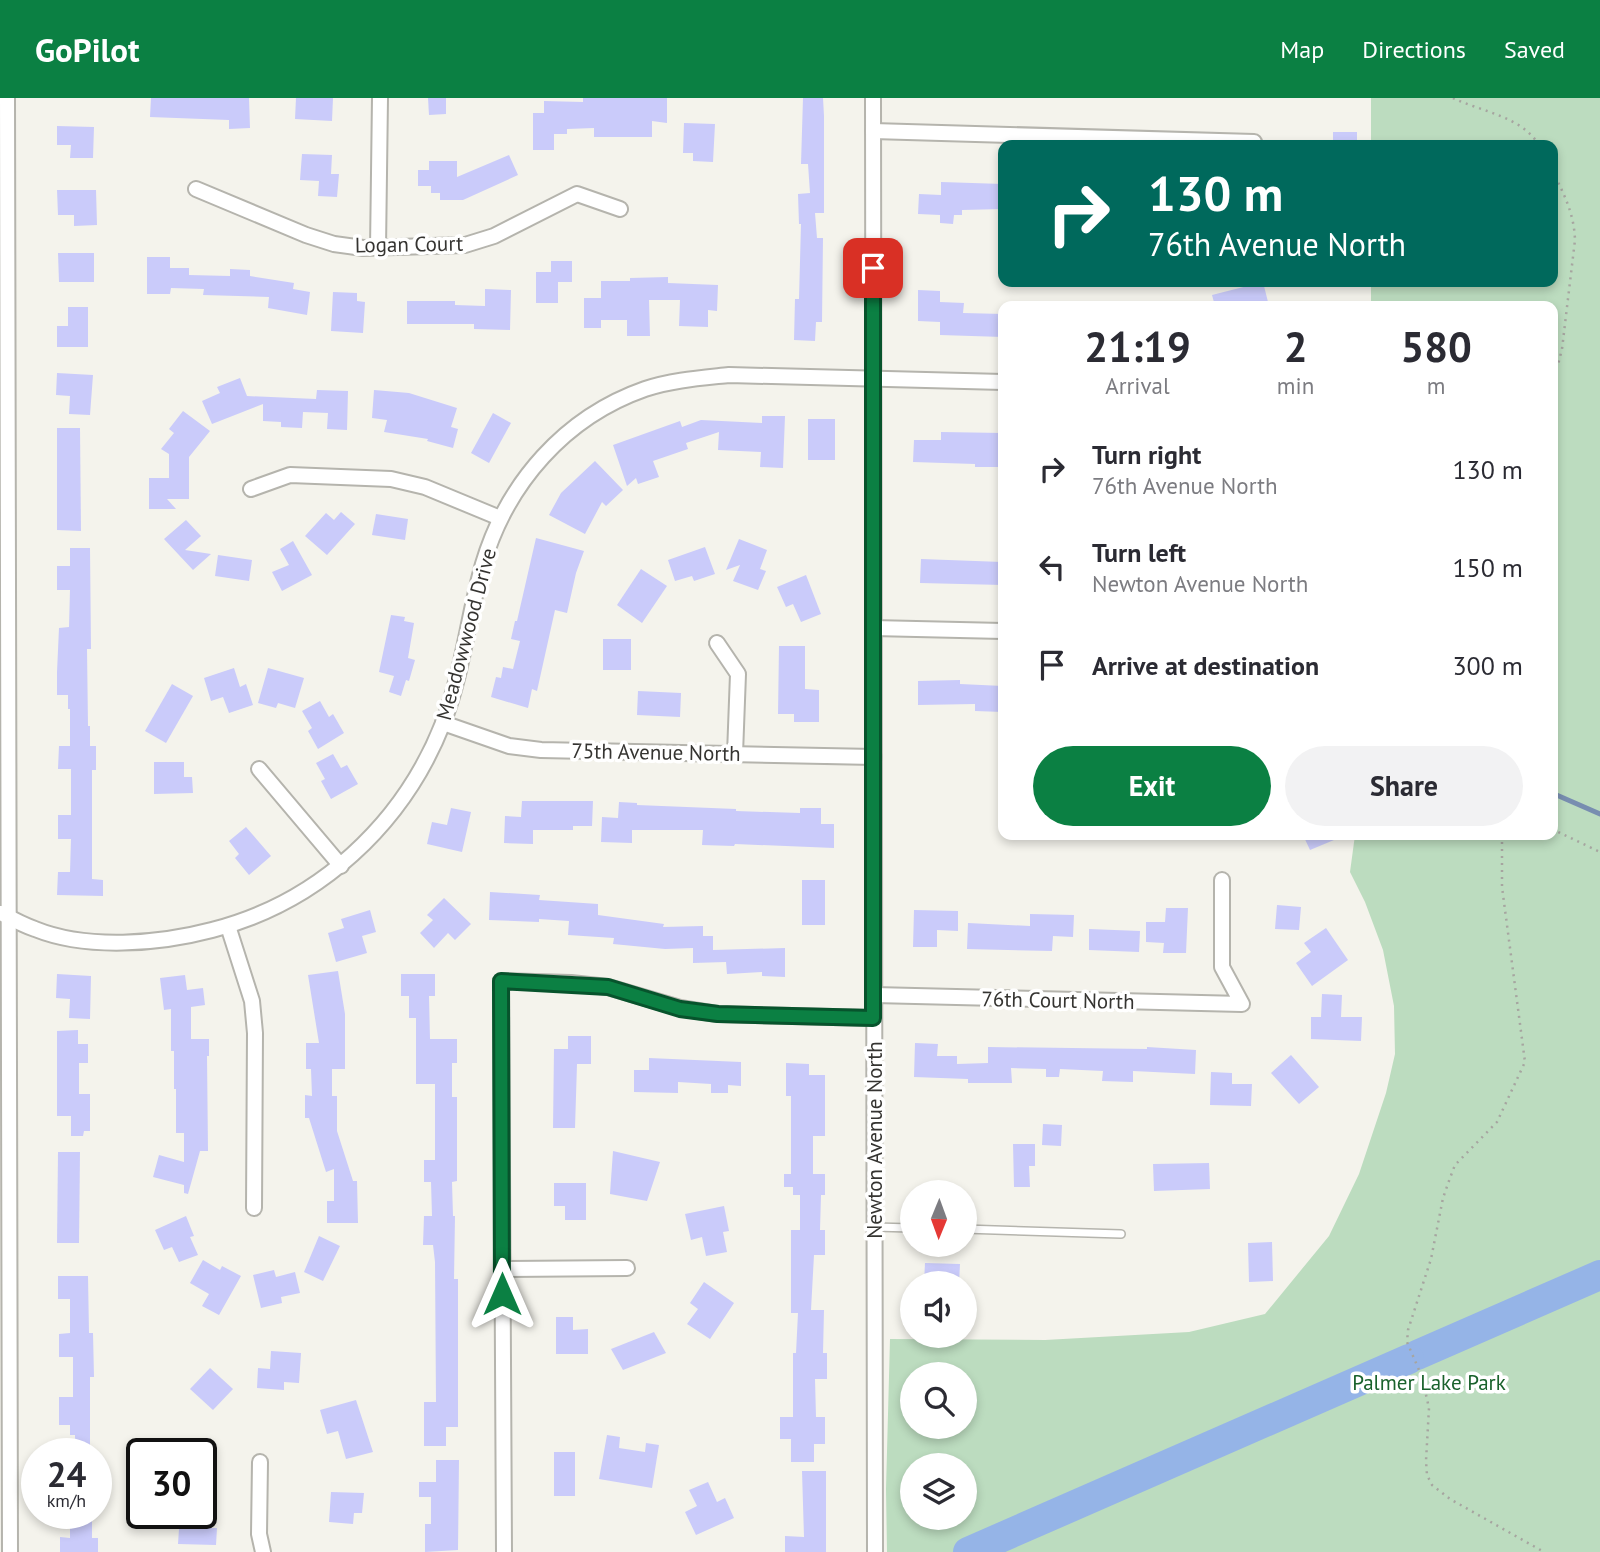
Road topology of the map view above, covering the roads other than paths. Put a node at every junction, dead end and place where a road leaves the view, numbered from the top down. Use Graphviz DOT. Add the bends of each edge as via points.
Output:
graph roads {
  1 [pos="6,98"];
  2 [pos="380,98"];
  3 [pos="873,98"];
  4 [pos="873,131"];
  5 [pos="1185,140"];
  6 [pos="197,189"];
  7 [pos="620,209"];
  8 [pos="378,248"];
  9 [pos="873,378"];
  10 [pos="998,382"];
  11 [pos="251,489"];
  12 [pos="500,518"];
  13 [pos="873,628"];
  14 [pos="998,631"];
  15 [pos="716,643"];
  16 [pos="443,723"];
  17 [pos="735,754"];
  18 [pos="874,757"];
  19 [pos="259,769"];
  20 [pos="341,866"];
  21 [pos="1222,880"];
  22 [pos="4,914"];
  23 [pos="228,926"];
  24 [pos="874,995"];
  25 [pos="873,1018"];
  26 [pos="254,1208"];
  27 [pos="874,1227"];
  28 [pos="900,1228"];
  29 [pos="977,1229"];
  30 [pos="1121,1234"];
  31 [pos="627,1268"];
  32 [pos="502,1269"];
  33 [pos="260,1462"];
  34 [pos="10,1552"];
  35 [pos="263,1552"];
  36 [pos="504,1552"];
  37 [pos="875,1552"];
  1 -- 22 [label="street"];
  2 -- 8 [label="street"];
  3 -- 4 [label="street, Newton Avenue North"];
  4 -- 5 [label="street"];
  4 -- 9 [label="street, Newton Avenue North"];
  6 -- 8 [label="street, Logan Court" via="306,235 334,244"];
  7 -- 8 [label="street, Logan Court" via="577,194 494,236 465,245"];
  9 -- 10 [label="street, Meadowwood Drive"];
  9 -- 12 [label="street, Meadowwood Drive" via="729,375 646,388 573,427 543,455"];
  9 -- 13 [label="street, Newton Avenue North"];
  11 -- 12 [label="street" via="290,475 391,479 425,487"];
  12 -- 16 [label="street, Meadowwood Drive" via="483,564"];
  13 -- 14 [label="street"];
  13 -- 18 [label="street, Newton Avenue North"];
  15 -- 17 [label="street" via="738,674"];
  16 -- 17 [label="street, 75th Avenue North" via="509,746 541,750"];
  16 -- 20 [label="street, Meadowwood Drive" via="392,814"];
  17 -- 18 [label="street, 75th Avenue North"];
  18 -- 24 [label="street, Newton Avenue North"];
  19 -- 20 [label="street"];
  20 -- 23 [label="street, Meadowwood Drive" via="276,907"];
  21 -- 24 [label="street, 76th Court North" via="1223,967 1242,1004"];
  22 -- 23 [label="street, Meadowwood Drive" via="36,930 112,942 182,938"];
  22 -- 34 [label="street"];
  23 -- 26 [label="street" via="252,1001"];
  24 -- 25 [label="street, Newton Avenue North"];
  25 -- 27 [label="street, Newton Avenue North"];
  25 -- 32 [label="street" via="718,1014 680,1009 608,987 501,981"];
  27 -- 28 [label="lane"];
  27 -- 37 [label="street, Newton Avenue North"];
  29 -- 30 [label="lane"];
  31 -- 32 [label="street"];
  32 -- 36 [label="street"];
  33 -- 35 [label="street"];
}
